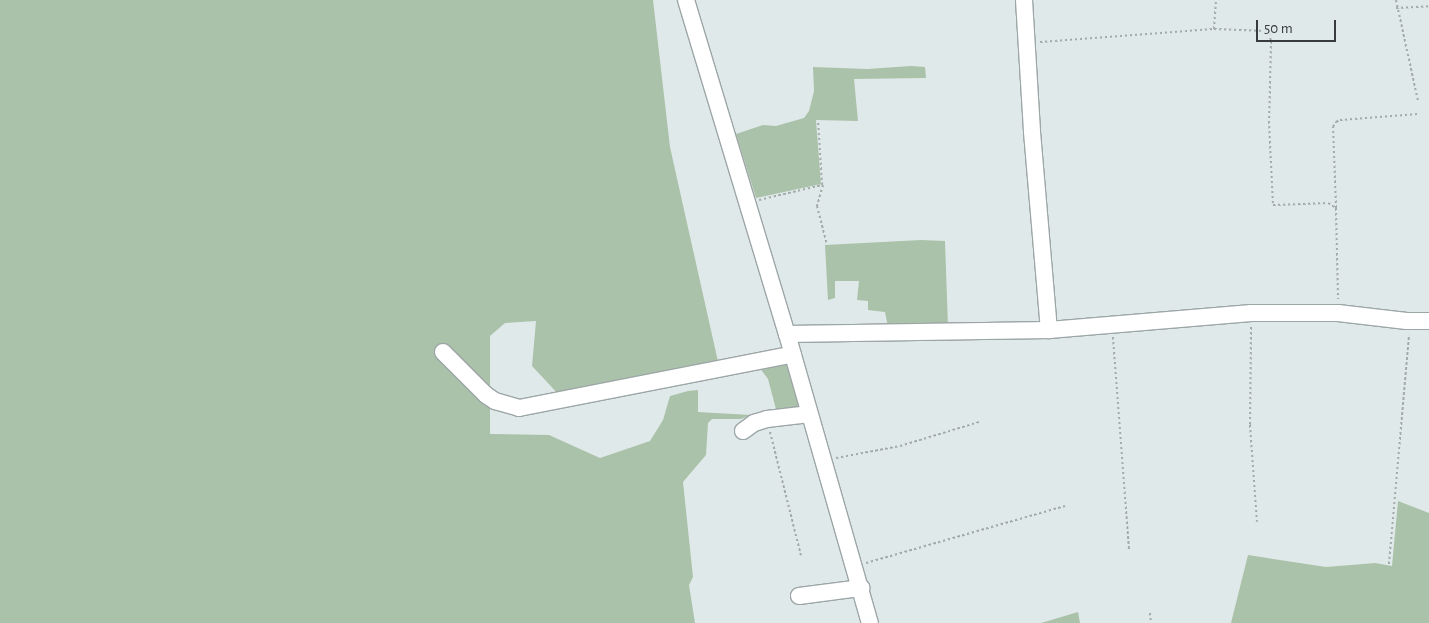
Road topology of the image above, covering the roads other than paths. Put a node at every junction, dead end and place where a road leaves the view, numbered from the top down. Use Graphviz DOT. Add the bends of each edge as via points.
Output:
graph roads {
  1 [pos="686,0"];
  2 [pos="1024,0"];
  3 [pos="1429,321"];
  4 [pos="1049,330"];
  5 [pos="787,334"];
  6 [pos="443,352"];
  7 [pos="793,354"];
  8 [pos="810,414"];
  9 [pos="744,431"];
  10 [pos="861,588"];
  11 [pos="799,596"];
  12 [pos="870,623"];
  1 -- 5 [label="street"];
  2 -- 4 [label="street"];
  3 -- 4 [label="street" via="1338,312 1251,313"];
  4 -- 5 [label="street"];
  5 -- 7 [label="street"];
  6 -- 7 [label="street" via="495,402 520,408"];
  7 -- 8 [label="street"];
  8 -- 9 [label="street" via="767,419"];
  8 -- 10 [label="street"];
  10 -- 11 [label="street"];
  10 -- 12 [label="street"];
}
